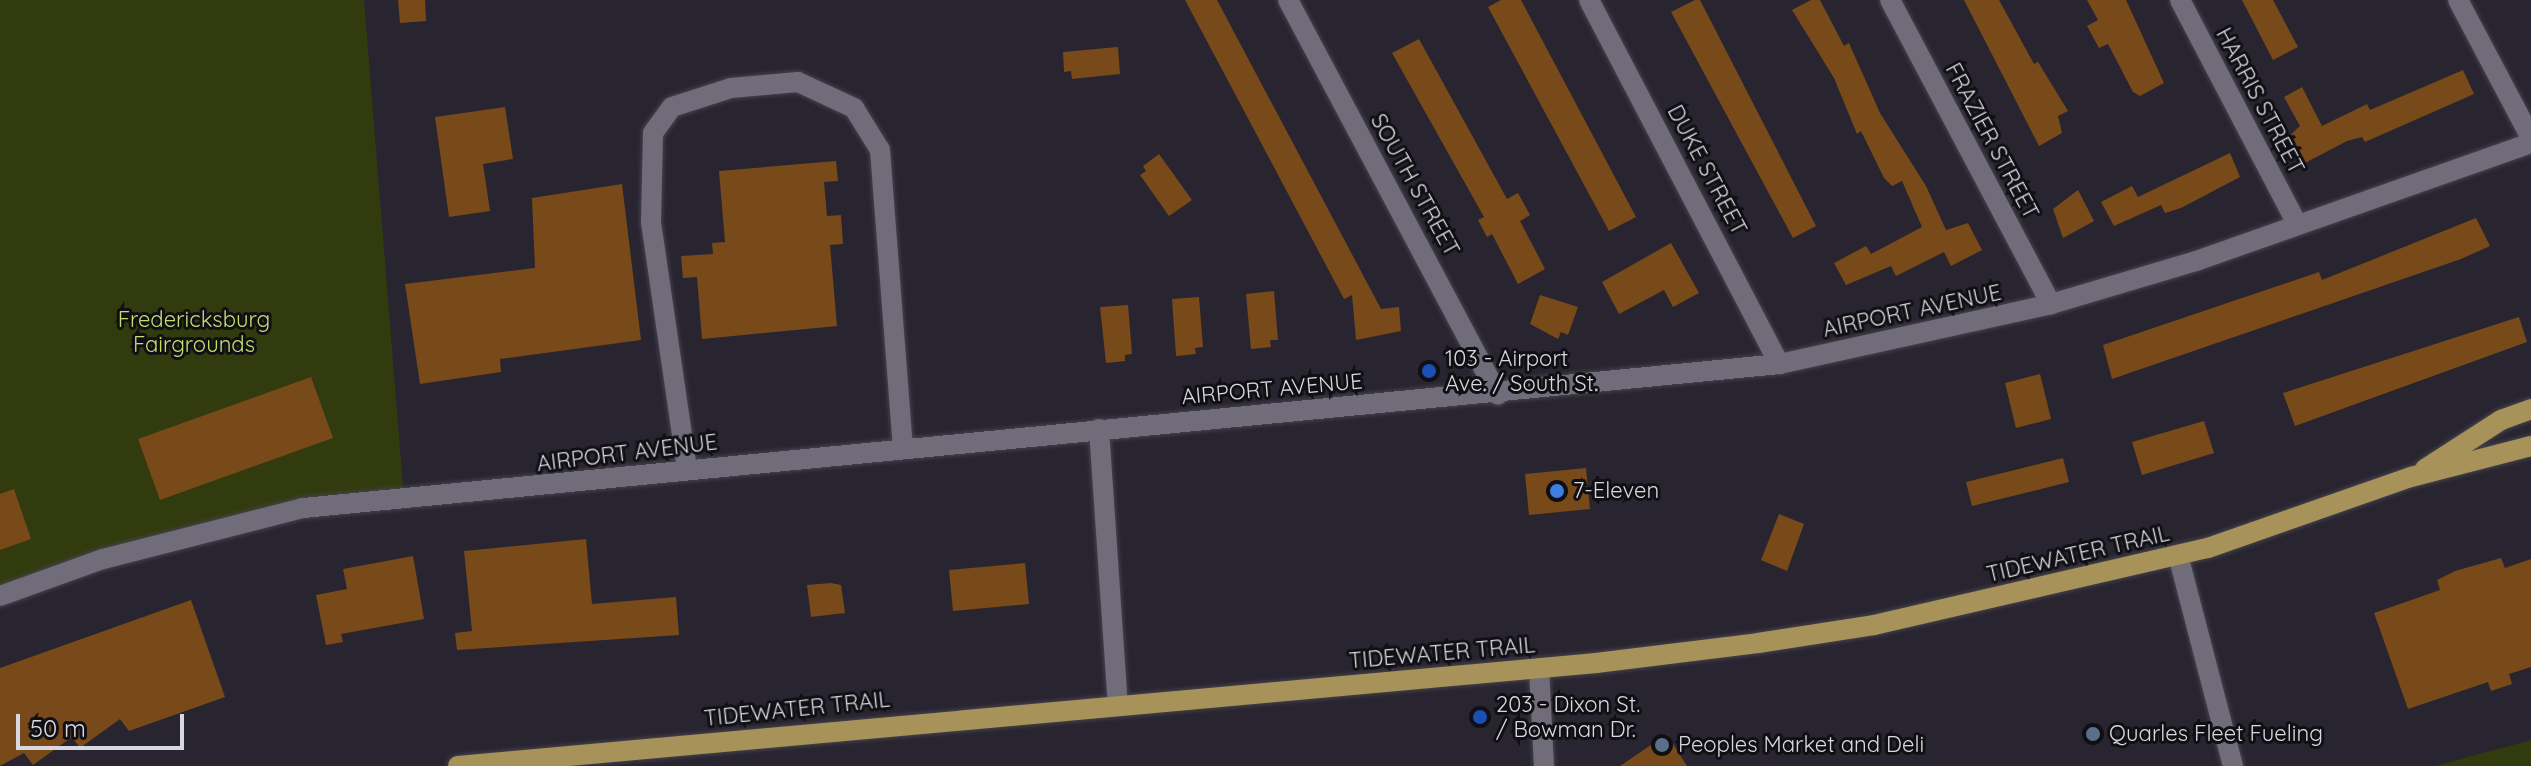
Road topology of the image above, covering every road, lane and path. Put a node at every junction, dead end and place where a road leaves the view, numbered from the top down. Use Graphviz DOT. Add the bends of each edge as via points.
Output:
graph roads {
  1 [pos="1288,0"];
  2 [pos="1589,0"];
  3 [pos="1890,0"];
  4 [pos="2180,0"];
  5 [pos="2458,0"];
  6 [pos="2531,140"];
  7 [pos="2297,224"];
  8 [pos="2051,304"];
  9 [pos="1779,364"];
  10 [pos="1498,395"];
  11 [pos="2531,409"];
  12 [pos="1099,429"];
  13 [pos="2531,446"];
  14 [pos="903,447"];
  15 [pos="687,469"];
  16 [pos="2411,477"];
  17 [pos="2178,555"];
  18 [pos="0,596"];
  19 [pos="1539,668"];
  20 [pos="1118,705"];
  21 [pos="458,766"];
  22 [pos="1544,766"];
  23 [pos="2233,766"];
  1 -- 10 [label="street, SOUTH STREET"];
  2 -- 9 [label="street, DUKE STREET"];
  3 -- 8 [label="street, FRAZIER STREET"];
  4 -- 7 [label="street, HARRIS STREET"];
  5 -- 6 [label="street"];
  6 -- 7 [label="street, AIRPORT AVENUE"];
  7 -- 8 [label="street, AIRPORT AVENUE"];
  8 -- 9 [label="street, AIRPORT AVENUE"];
  9 -- 10 [label="street, AIRPORT AVENUE"];
  10 -- 12 [label="street, AIRPORT AVENUE"];
  11 -- 16 [label="main road" via="2501,420"];
  12 -- 14 [label="street, AIRPORT AVENUE"];
  12 -- 20 [label="street"];
  13 -- 16 [label="main road"];
  14 -- 15 [label="street, AIRPORT AVENUE"];
  14 -- 15 [label="street" via="880,150 854,108 798,82 731,88 672,107 653,133 651,222"];
  15 -- 18 [label="street, AIRPORT AVENUE" via="273,514 103,559"];
  16 -- 17 [label="main road, TIDEWATER TRAIL"];
  17 -- 19 [label="main road, TIDEWATER TRAIL" via="1874,625"];
  17 -- 23 [label="street"];
  19 -- 20 [label="main road, TIDEWATER TRAIL"];
  19 -- 22 [label="street"];
  20 -- 21 [label="main road, TIDEWATER TRAIL"];
}
